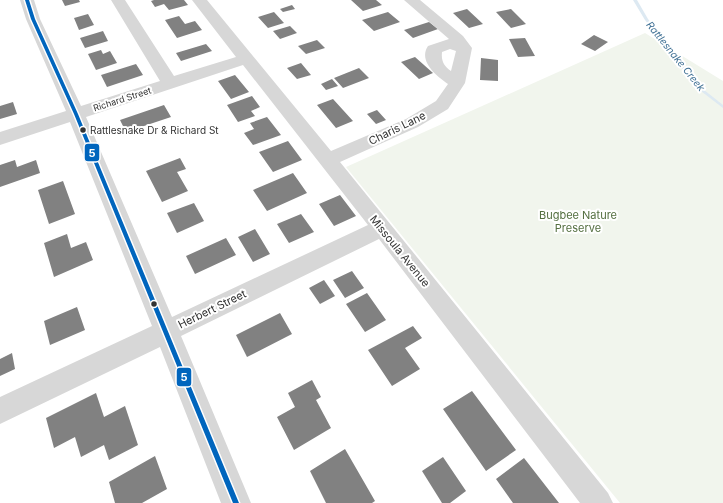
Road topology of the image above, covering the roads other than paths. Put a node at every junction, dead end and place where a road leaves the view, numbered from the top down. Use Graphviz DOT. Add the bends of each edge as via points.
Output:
graph roads {
  1 [pos="27,0"];
  2 [pos="118,0"];
  3 [pos="198,0"];
  4 [pos="411,0"];
  5 [pos="464,48"];
  6 [pos="245,59"];
  7 [pos="170,83"];
  8 [pos="457,83"];
  9 [pos="76,114"];
  10 [pos="0,139"];
  11 [pos="327,160"];
  12 [pos="382,228"];
  13 [pos="166,331"];
  14 [pos="0,411"];
  15 [pos="236,503"];
  16 [pos="598,503"];
  1 -- 9 [label="street"];
  2 -- 7 [label="street"];
  3 -- 6 [label="street, Missoula Avenue"];
  4 -- 5 [label="street" via="458,39"];
  5 -- 8 [label="street, Charis Lane"];
  5 -- 8 [label="street" via="449,44 434,49 432,59 440,72"];
  6 -- 7 [label="street, Richard Street"];
  6 -- 11 [label="street, Missoula Avenue"];
  7 -- 9 [label="street, Richard Street"];
  8 -- 11 [label="street, Charis Lane" via="442,105 412,123"];
  9 -- 10 [label="street, Richard Street"];
  9 -- 13 [label="street"];
  11 -- 12 [label="street, Missoula Avenue"];
  12 -- 13 [label="street, Herbert Street"];
  12 -- 16 [label="street, Missoula Avenue"];
  13 -- 14 [label="street, Herbert Street"];
  13 -- 15 [label="street"];
}
